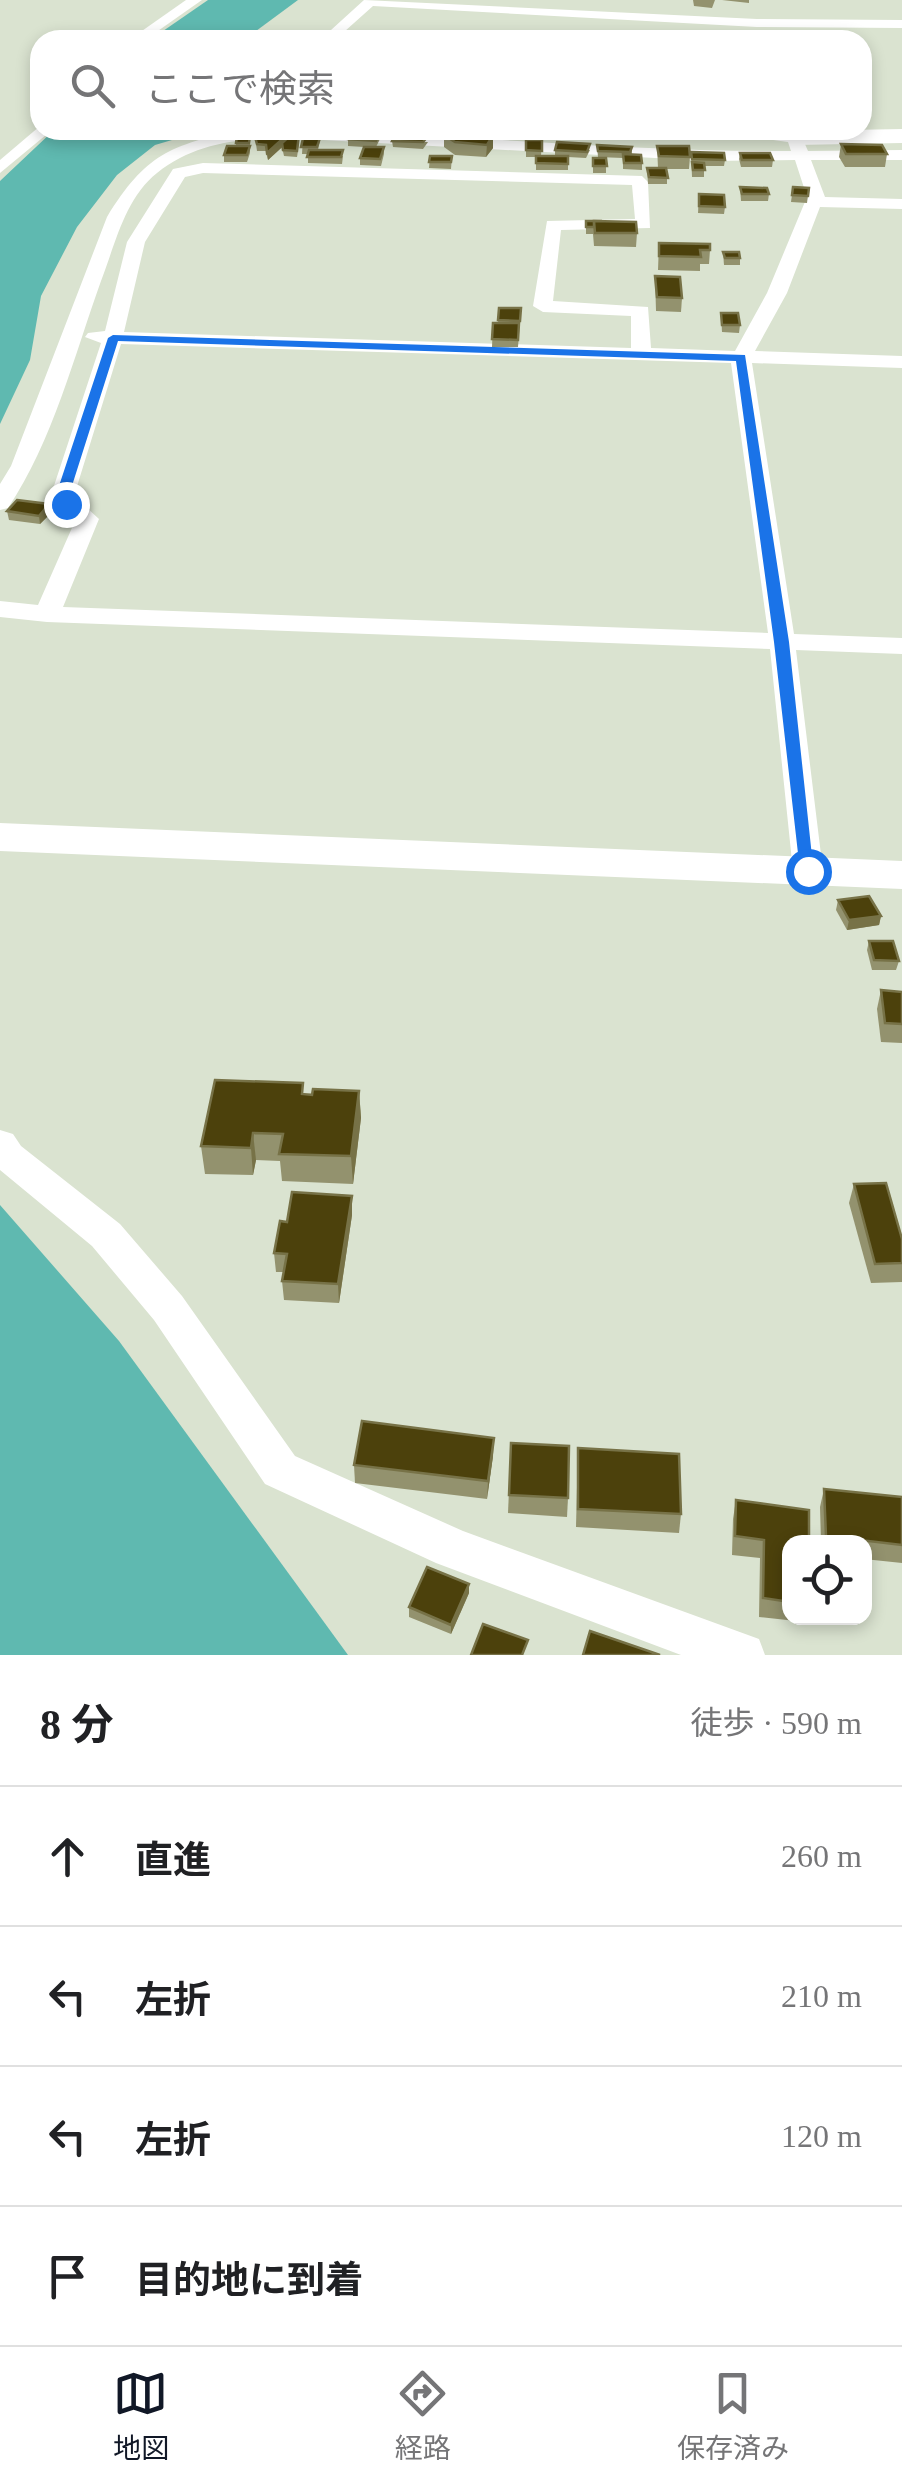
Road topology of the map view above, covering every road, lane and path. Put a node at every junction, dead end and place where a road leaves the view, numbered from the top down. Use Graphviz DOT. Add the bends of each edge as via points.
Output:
graph roads {
  1 [pos="195,0"];
  2 [pos="371,1"];
  3 [pos="760,17"];
  4 [pos="902,24"];
  5 [pos="151,30"];
  6 [pos="338,30"];
  7 [pos="758,30"];
  8 [pos="902,136"];
  9 [pos="32,140"];
  10 [pos="208,140"];
  11 [pos="429,140"];
  12 [pos="778,140"];
  13 [pos="871,140"];
  14 [pos="872,140"];
  15 [pos="800,149"];
  16 [pos="902,155"];
  17 [pos="0,168"];
  18 [pos="816,202"];
  19 [pos="902,204"];
  20 [pos="70,335"];
  21 [pos="113,338"];
  22 [pos="641,355"];
  23 [pos="741,358"];
  24 [pos="902,362"];
  25 [pos="0,503"];
  26 [pos="0,609"];
  27 [pos="47,614"];
  28 [pos="782,642"];
  29 [pos="902,646"];
  30 [pos="0,837"];
  31 [pos="808,871"];
  32 [pos="902,876"];
  33 [pos="0,1144"];
  34 [pos="742,1655"];
  1 -- 5 [label="street"];
  2 -- 3 [label="street"];
  2 -- 6 [label="street"];
  3 -- 4 [label="street"];
  3 -- 7 [label="street"];
  8 -- 14 [label="street"];
  9 -- 17 [label="street"];
  10 -- 20 [label="street" via="150,170 134,187"];
  11 -- 15 [label="street" via="710,156"];
  12 -- 15 [label="street"];
  13 -- 15 [label="street"];
  15 -- 16 [label="street"];
  15 -- 18 [label="street"];
  18 -- 19 [label="street"];
  18 -- 23 [label="street"];
  20 -- 21 [label="street"];
  20 -- 25 [label="street" via="22,466"];
  21 -- 22 [label="street"];
  21 -- 22 [label="street" via="136,242 184,171 629,179 640,182 644,224 553,225 544,306 641,311"];
  21 -- 27 [label="street" via="62,498 87,519"];
  22 -- 23 [label="street"];
  23 -- 24 [label="street"];
  23 -- 28 [label="street"];
  26 -- 27 [label="street"];
  27 -- 28 [label="street"];
  28 -- 29 [label="street"];
  28 -- 31 [label="street"];
  30 -- 31 [label="street"];
  31 -- 32 [label="street"];
  33 -- 34 [label="street" via="106,1235 168,1308 280,1470 452,1548"];
}
